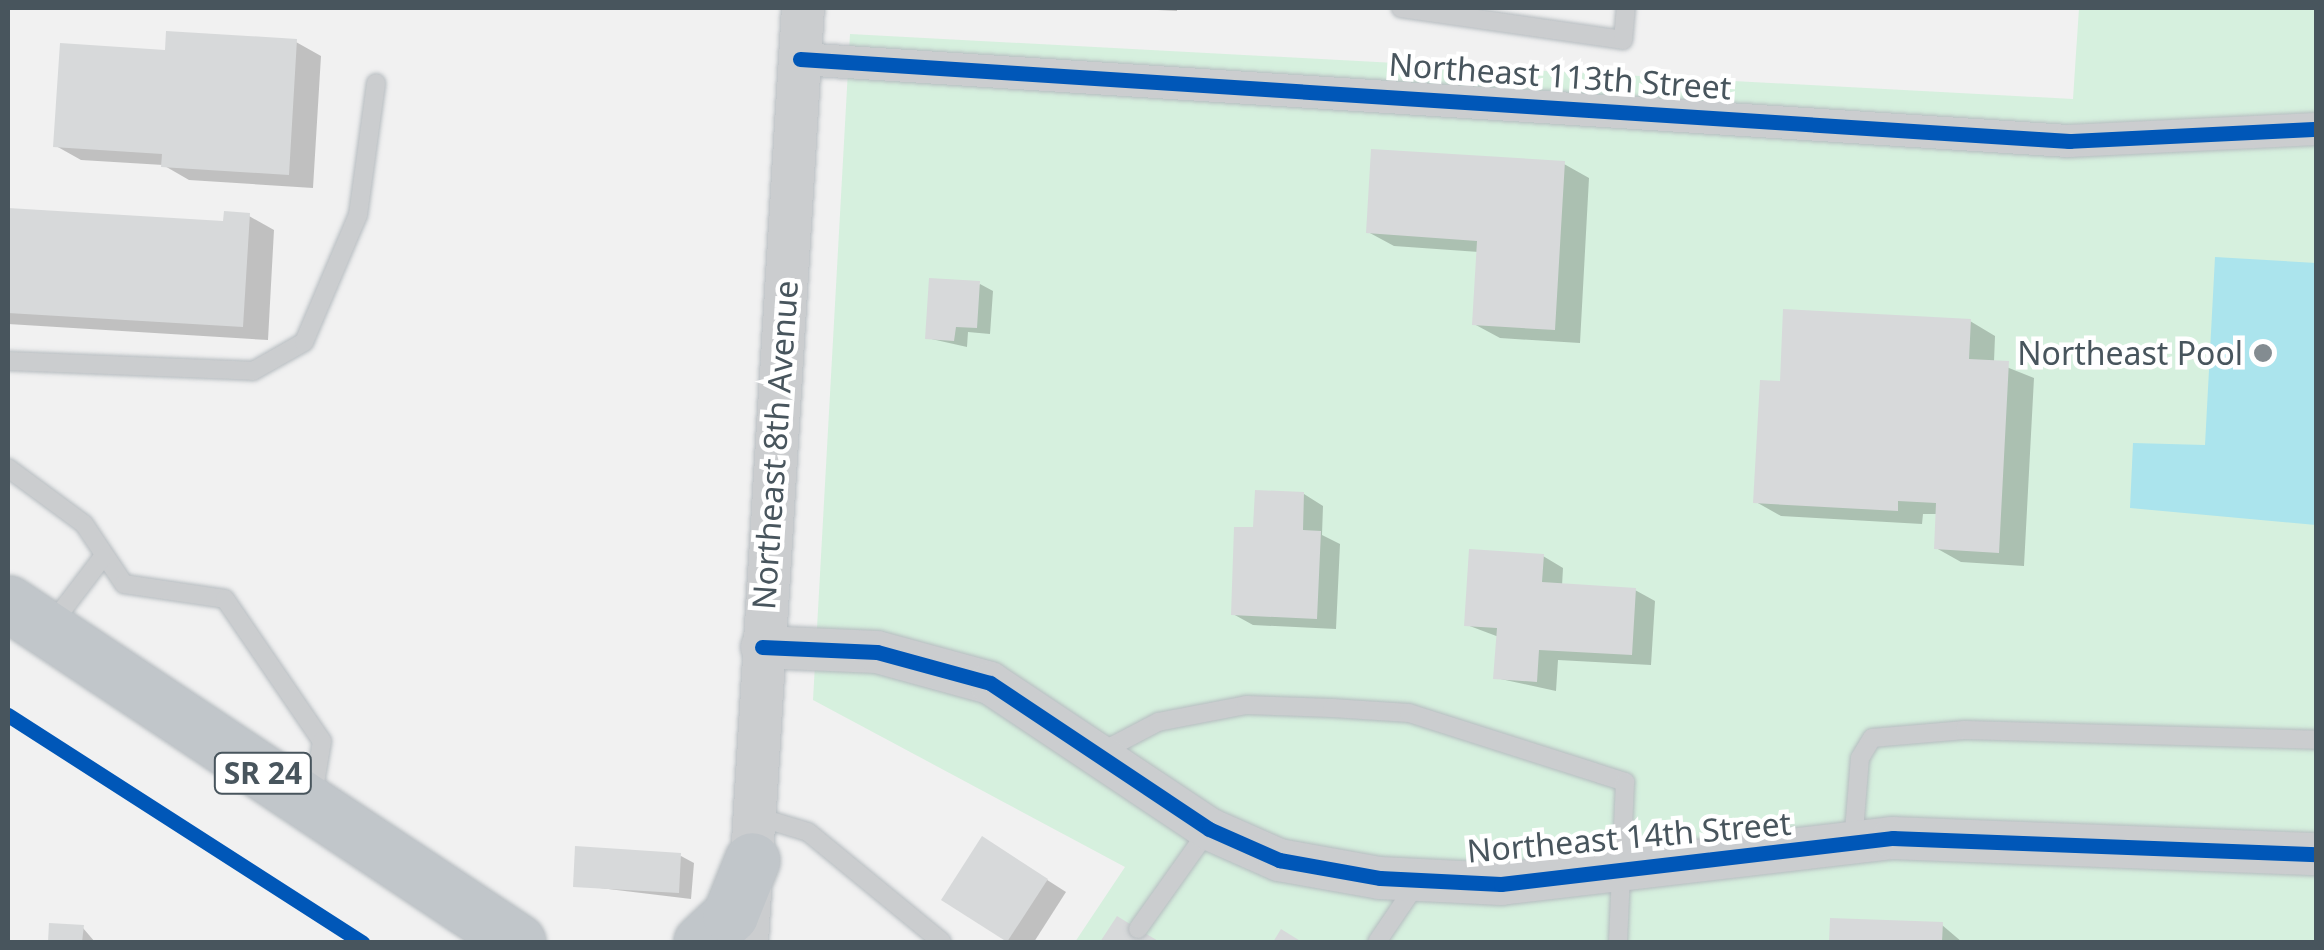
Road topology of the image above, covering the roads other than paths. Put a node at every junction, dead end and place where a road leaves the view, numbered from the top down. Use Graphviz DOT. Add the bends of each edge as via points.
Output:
graph roads {
  1 [pos="803,8"];
  2 [pos="1401,8"];
  3 [pos="1626,8"];
  4 [pos="800,59"];
  5 [pos="376,83"];
  6 [pos="2316,129"];
  7 [pos="8,362"];
  8 [pos="8,468"];
  9 [pos="102,558"];
  10 [pos="27,616"];
  11 [pos="762,646"];
  12 [pos="2316,740"];
  13 [pos="1100,753"];
  14 [pos="312,806"];
  15 [pos="1208,828"];
  16 [pos="753,838"];
  17 [pos="1853,843"];
  18 [pos="2316,854"];
  19 [pos="1628,869"];
  20 [pos="1420,880"];
  21 [pos="1138,928"];
  22 [pos="518,942"];
  23 [pos="702,942"];
  24 [pos="748,942"];
  25 [pos="942,942"];
  26 [pos="1377,942"];
  27 [pos="1618,942"];
  1 -- 4 [label="street, Northeast 8th Avenue"];
  2 -- 3 [label="lane" via="1623,40"];
  4 -- 6 [label="street, Northeast 113th Street" via="2068,142"];
  4 -- 11 [label="street, Northeast 8th Avenue"];
  5 -- 7 [label="lane" via="358,215 304,342 252,372"];
  8 -- 9 [label="lane" via="72,512"];
  9 -- 10 [label="lane"];
  9 -- 14 [label="lane" via="124,584 200,592 236,612 322,741"];
  10 -- 14 [label="highway, SR 24"];
  11 -- 13 [label="street, Northeast 14th Street" via="930,663 990,683"];
  11 -- 16 [label="street, Northeast 8th Avenue"];
  12 -- 17 [label="lane" via="1965,730 1872,738 1860,758"];
  13 -- 15 [label="street, Northeast 14th Street"];
  13 -- 19 [label="lane" via="1158,722 1246,705 1409,713 1625,782"];
  14 -- 22 [label="highway, SR 24"];
  15 -- 20 [label="street, Northeast 14th Street" via="1280,860"];
  15 -- 21 [label="lane"];
  16 -- 23 [label="highway" via="730,915"];
  16 -- 24 [label="street, Northeast 8th Avenue"];
  16 -- 25 [label="lane" via="808,832"];
  17 -- 18 [label="street, Northeast 14th Street"];
  17 -- 19 [label="street, Northeast 14th Street"];
  19 -- 20 [label="street, Northeast 14th Street" via="1501,884"];
  19 -- 27 [label="lane"];
  20 -- 26 [label="lane"];
}
